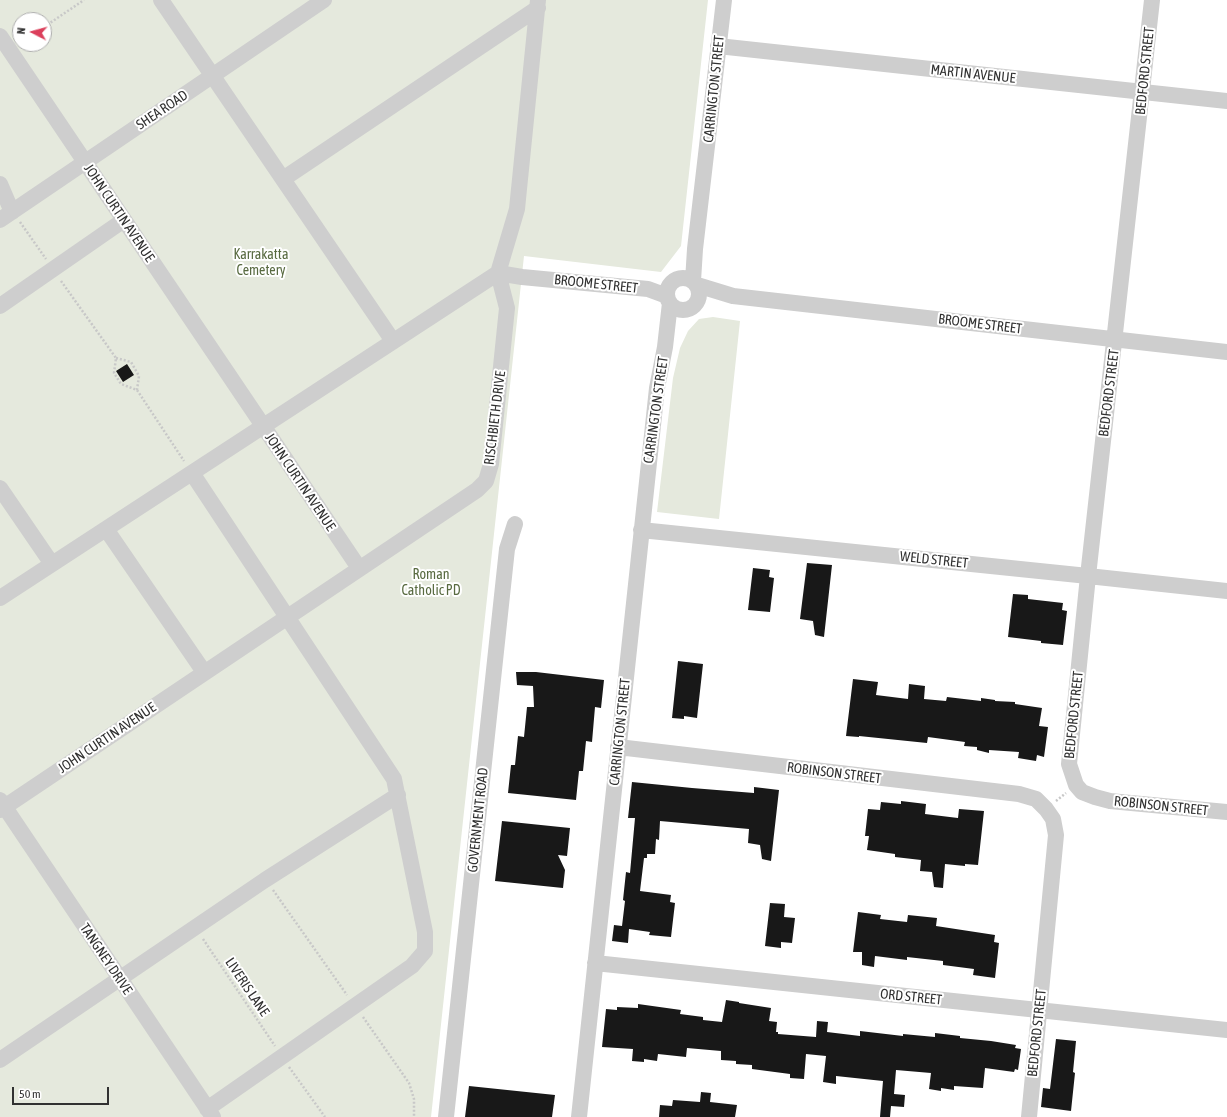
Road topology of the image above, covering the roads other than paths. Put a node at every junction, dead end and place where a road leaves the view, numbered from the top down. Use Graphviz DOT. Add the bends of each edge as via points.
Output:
graph roads {
  1 [pos="161,0"];
  2 [pos="324,0"];
  3 [pos="724,0"];
  4 [pos="1152,0"];
  5 [pos="538,4"];
  6 [pos="0,36"];
  7 [pos="718,46"];
  8 [pos="212,76"];
  9 [pos="1142,92"];
  10 [pos="1227,100"];
  11 [pos="85,162"];
  12 [pos="283,179"];
  13 [pos="0,184"];
  14 [pos="6,216"];
  15 [pos="124,220"];
  16 [pos="498,272"];
  17 [pos="680,288"];
  18 [pos="734,296"];
  19 [pos="0,306"];
  20 [pos="691,306"];
  21 [pos="1115,340"];
  22 [pos="393,341"];
  23 [pos="665,348"];
  24 [pos="1227,352"];
  25 [pos="263,426"];
  26 [pos="192,473"];
  27 [pos="0,488"];
  28 [pos="515,524"];
  29 [pos="106,529"];
  30 [pos="641,530"];
  31 [pos="52,564"];
  32 [pos="359,568"];
  33 [pos="1088,576"];
  34 [pos="1227,591"];
  35 [pos="0,598"];
  36 [pos="287,617"];
  37 [pos="204,672"];
  38 [pos="618,747"];
  39 [pos="1076,785"];
  40 [pos="398,795"];
  41 [pos="2,806"];
  42 [pos="1046,809"];
  43 [pos="1227,812"];
  44 [pos="595,963"];
  45 [pos="120,979"];
  46 [pos="1040,1010"];
  47 [pos="1227,1030"];
  48 [pos="0,1060"];
  49 [pos="210,1113"];
  50 [pos="446,1117"];
  51 [pos="579,1117"];
  52 [pos="1029,1117"];
  1 -- 8 [label="street"];
  2 -- 8 [label="street, SHEA ROAD"];
  3 -- 7 [label="street, CARRINGTON STREET"];
  4 -- 9 [label="street, BEDFORD STREET"];
  5 -- 12 [label="street"];
  5 -- 16 [label="street" via="517,209"];
  6 -- 11 [label="street, JOHN CURTIN AVENUE"];
  7 -- 9 [label="street, MARTIN AVENUE"];
  7 -- 17 [label="street, CARRINGTON STREET" via="695,249"];
  8 -- 11 [label="street, SHEA ROAD"];
  8 -- 12 [label="street"];
  9 -- 10 [label="street, MARTIN AVENUE"];
  9 -- 21 [label="street, BEDFORD STREET"];
  11 -- 14 [label="street, SHEA ROAD"];
  11 -- 15 [label="street, JOHN CURTIN AVENUE"];
  12 -- 22 [label="street"];
  13 -- 14 [label="street"];
  15 -- 19 [label="street"];
  15 -- 25 [label="street, JOHN CURTIN AVENUE"];
  16 -- 17 [label="street, BROOME STREET" via="522,278 648,289"];
  16 -- 22 [label="street"];
  16 -- 32 [label="street, RISCHBIETH DRIVE" via="507,308 491,464 486,480 477,490"];
  17 -- 18 [label="street, BROOME STREET"];
  17 -- 20 [label="street" via="677,308"];
  17 -- 20 [label="street" via="700,294"];
  17 -- 23 [label="street, CARRINGTON STREET"];
  18 -- 20 [label="street, BROOME STREET"];
  18 -- 21 [label="street, BROOME STREET"];
  20 -- 23 [label="street, CARRINGTON STREET"];
  21 -- 24 [label="street, BROOME STREET"];
  21 -- 33 [label="street, BEDFORD STREET"];
  22 -- 25 [label="street"];
  23 -- 30 [label="street, CARRINGTON STREET" via="657,388"];
  25 -- 26 [label="street"];
  25 -- 32 [label="street, JOHN CURTIN AVENUE"];
  26 -- 29 [label="street"];
  26 -- 36 [label="street"];
  27 -- 31 [label="street"];
  28 -- 50 [label="street, GOVERNMENT ROAD" via="507,549"];
  29 -- 31 [label="street"];
  29 -- 37 [label="street"];
  30 -- 33 [label="street, WELD STREET"];
  30 -- 38 [label="street, CARRINGTON STREET"];
  31 -- 35 [label="street"];
  32 -- 36 [label="street, JOHN CURTIN AVENUE"];
  33 -- 34 [label="street, WELD STREET"];
  33 -- 39 [label="street, BEDFORD STREET" via="1069,764"];
  36 -- 37 [label="street, JOHN CURTIN AVENUE"];
  36 -- 40 [label="street" via="394,779"];
  37 -- 41 [label="street, JOHN CURTIN AVENUE"];
  38 -- 42 [label="street, ROBINSON STREET" via="1018,794 1036,799"];
  38 -- 44 [label="street, CARRINGTON STREET"];
  39 -- 43 [label="street, ROBINSON STREET" via="1082,792 1110,801"];
  40 -- 45 [label="street"];
  40 -- 49 [label="street" via="425,932 425,951 412,966 282,1057"];
  41 -- 45 [label="street, TANGNEY DRIVE"];
  42 -- 46 [label="street, BEDFORD STREET" via="1053,819 1056,835"];
  44 -- 46 [label="street, ORD STREET"];
  44 -- 51 [label="street, CARRINGTON STREET"];
  45 -- 48 [label="street"];
  45 -- 49 [label="street, TANGNEY DRIVE"];
  46 -- 47 [label="street, ORD STREET"];
  46 -- 52 [label="street, BEDFORD STREET"];
}
